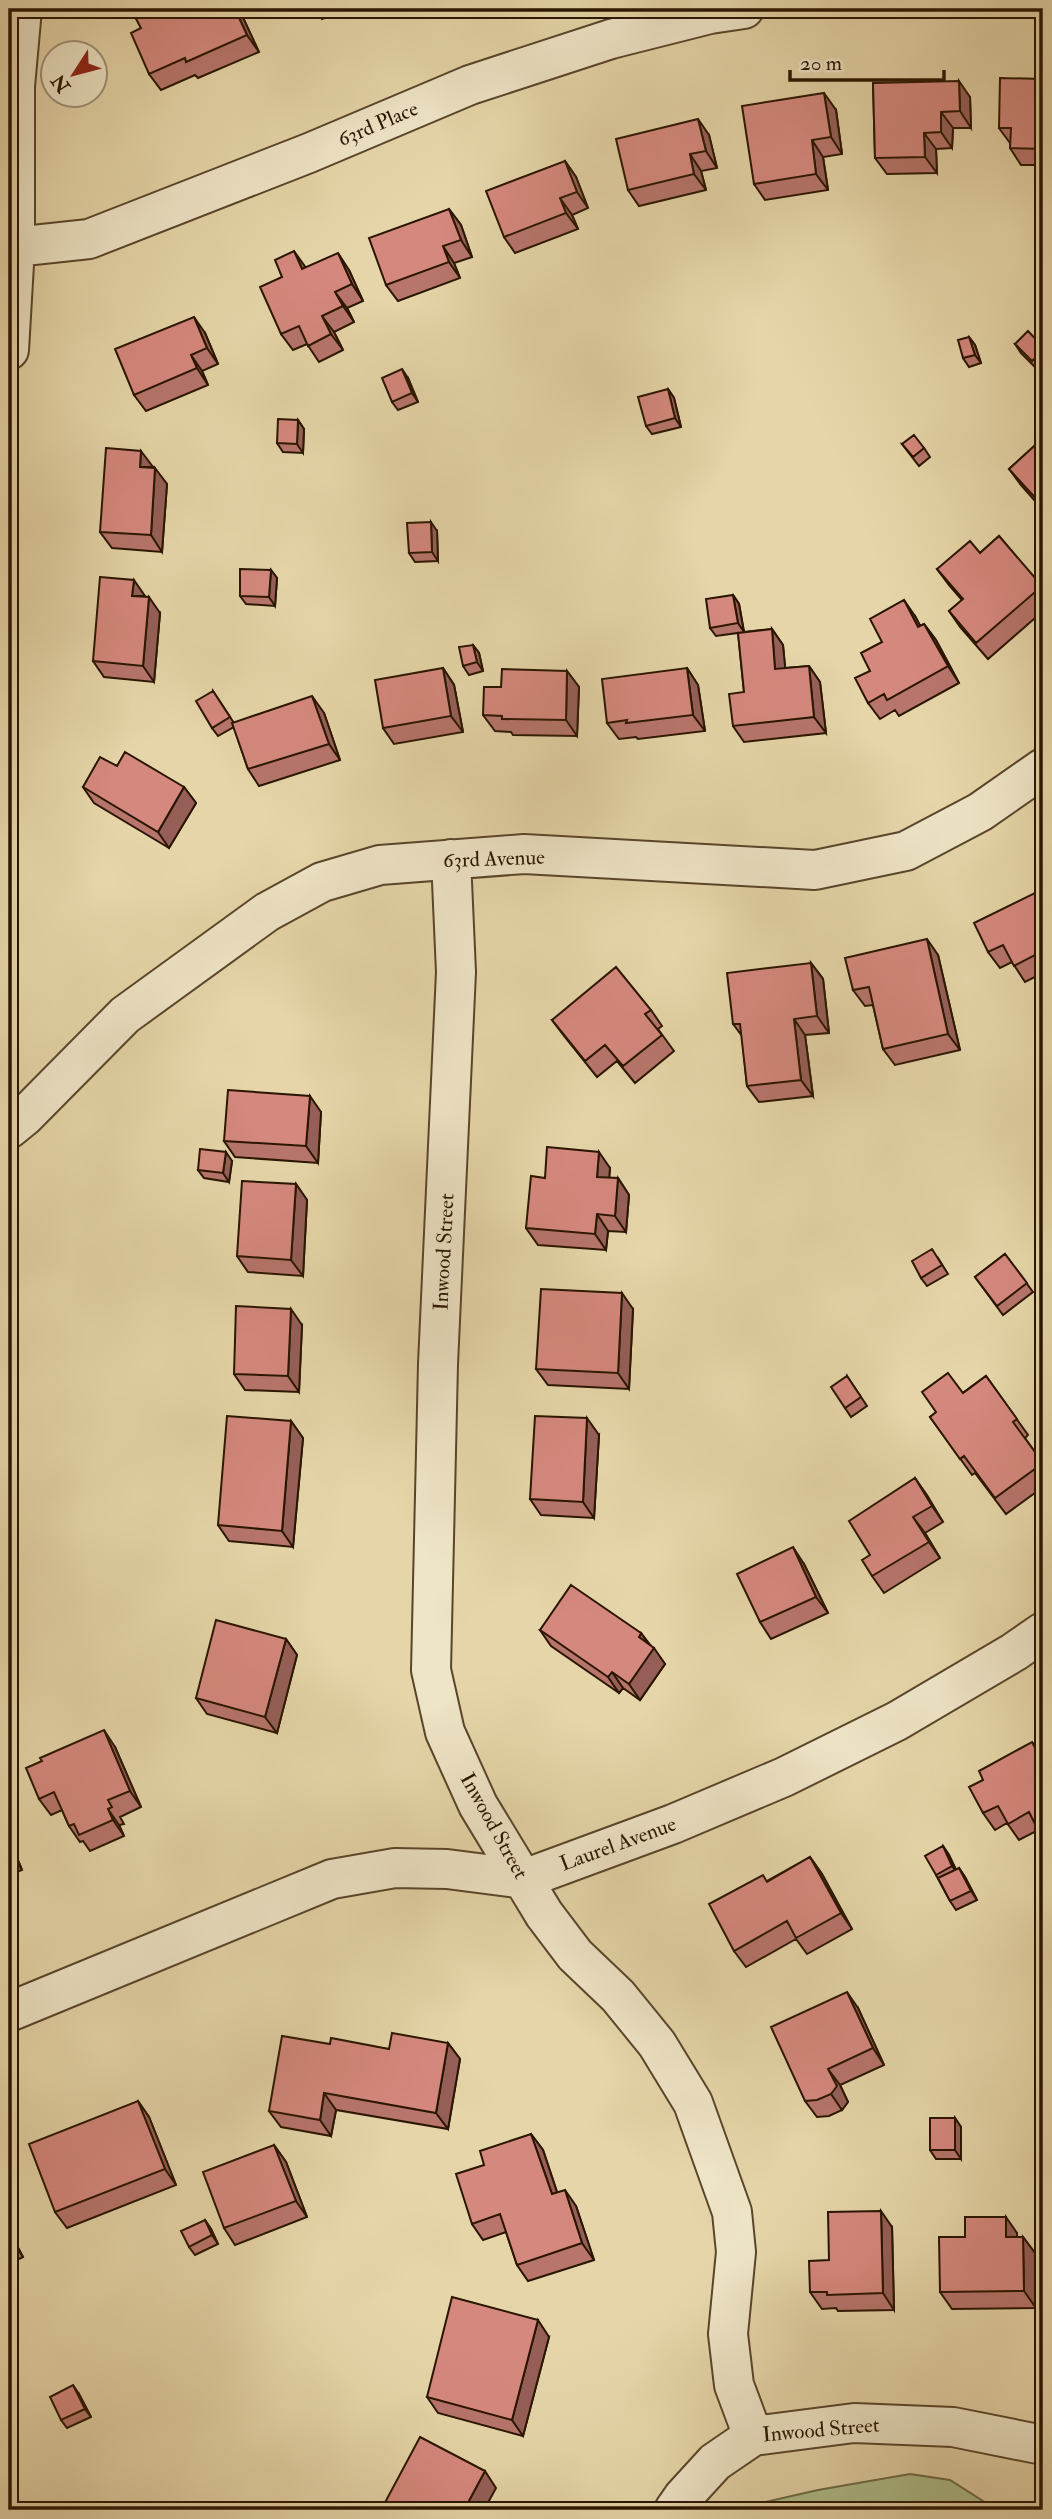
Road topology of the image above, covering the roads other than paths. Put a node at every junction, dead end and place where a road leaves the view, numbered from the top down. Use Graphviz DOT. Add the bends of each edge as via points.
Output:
graph roads {
  1 [pos="22,9"];
  2 [pos="744,9"];
  3 [pos="15,247"];
  4 [pos="9,350"];
  5 [pos="1043,768"];
  6 [pos="451,859"];
  7 [pos="14,1114"];
  8 [pos="1043,1632"];
  9 [pos="524,1879"];
  10 [pos="9,2012"];
  11 [pos="753,2437"];
  12 [pos="1043,2445"];
  13 [pos="674,2510"];
  1 -- 3 [label="street" via="15,86"];
  2 -- 3 [label="street, 63rd Place" via="611,39 470,85 89,239"];
  3 -- 4 [label="street"];
  5 -- 6 [label="street, 63rd Avenue" via="981,812 906,851 815,870 524,855"];
  6 -- 7 [label="street, 63rd Avenue" via="380,865 322,882 267,912 125,1015"];
  6 -- 9 [label="street, Inwood Street" via="456,972 437,1378 431,1670 445,1732 478,1805"];
  8 -- 9 [label="street, Laurel Avenue" via="897,1721 784,1777"];
  9 -- 10 [label="street, Laurel Avenue" via="395,1868 332,1879"];
  9 -- 11 [label="street, Inwood Street" via="575,1955 618,1996 657,2044 694,2103 732,2212 736,2252 728,2334 734,2385"];
  11 -- 12 [label="street, Inwood Street" via="854,2423 953,2427"];
  11 -- 13 [label="street" via="715,2462"];
}
